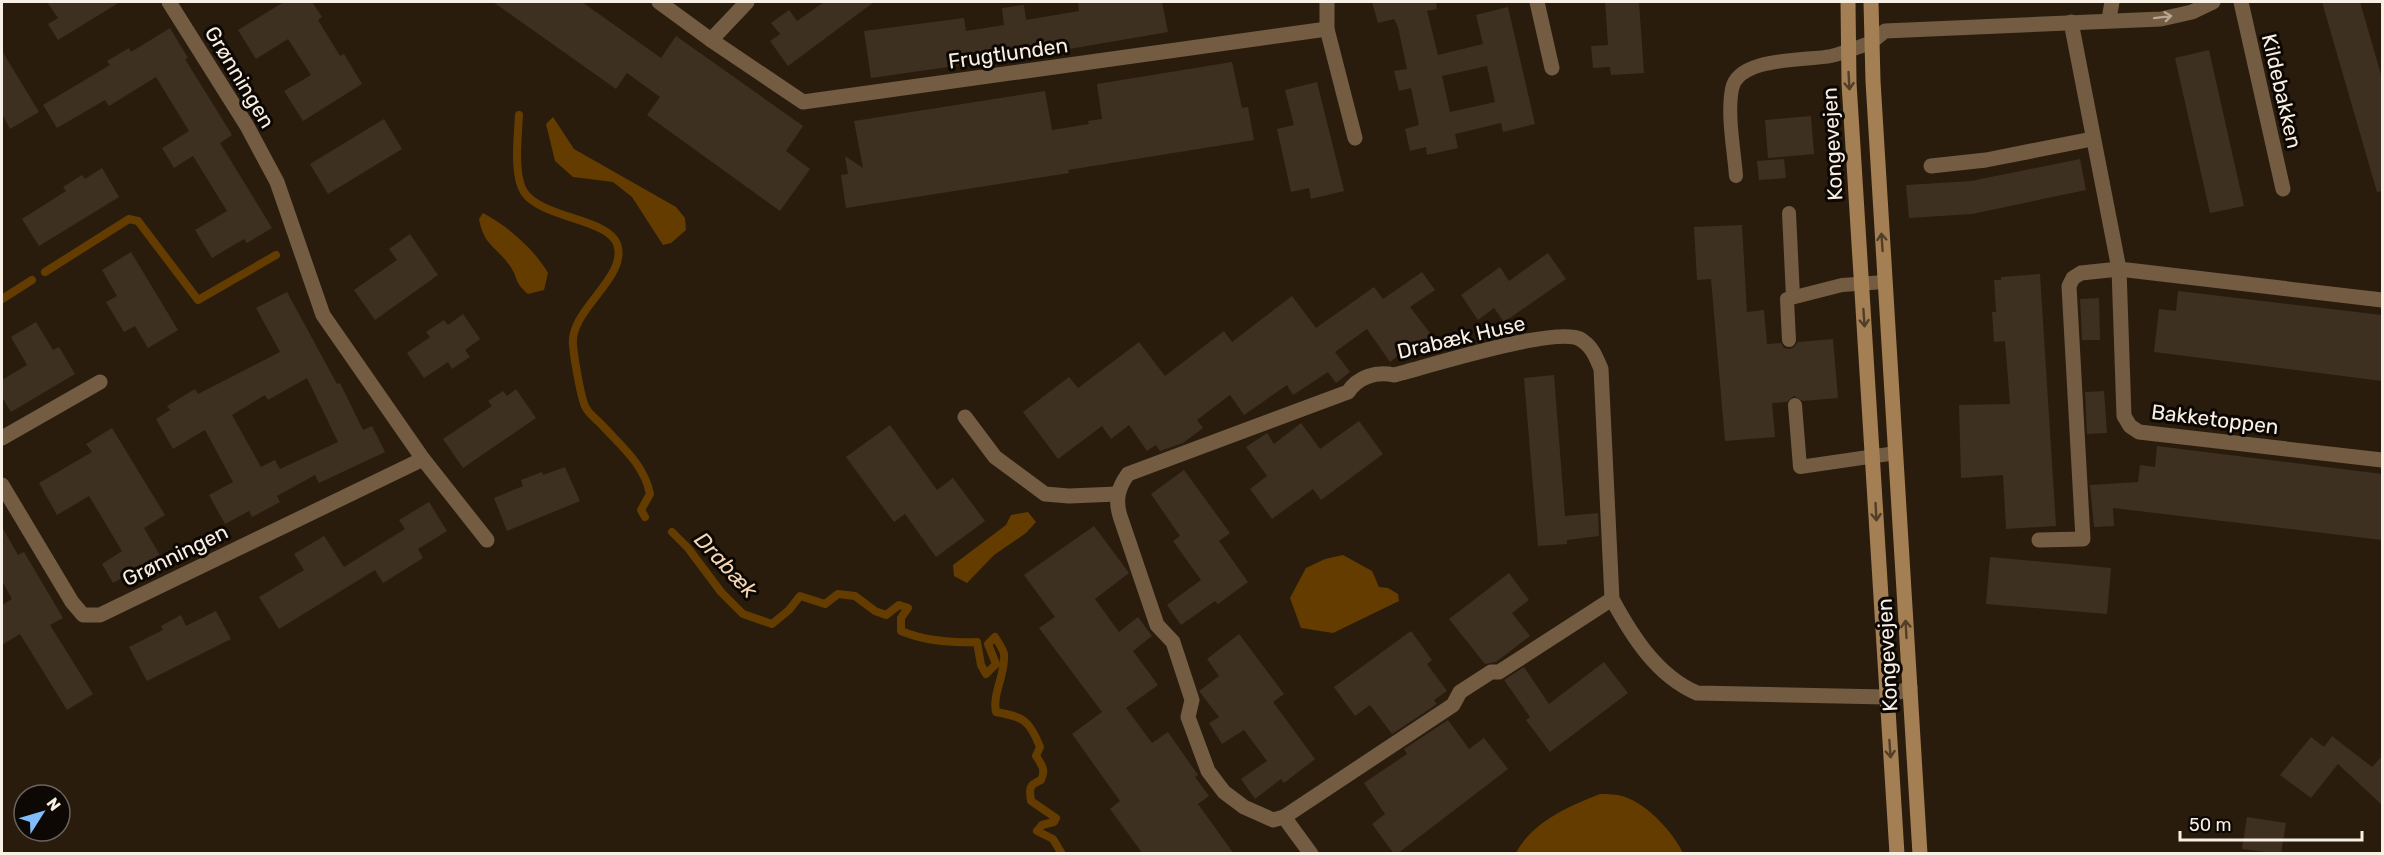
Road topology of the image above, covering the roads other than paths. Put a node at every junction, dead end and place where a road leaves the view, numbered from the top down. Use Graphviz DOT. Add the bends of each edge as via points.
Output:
graph roads {
  1 [pos="169,2"];
  2 [pos="659,2"];
  3 [pos="747,2"];
  4 [pos="1327,2"];
  5 [pos="1537,2"];
  6 [pos="1848,2"];
  7 [pos="1871,2"];
  8 [pos="2112,2"];
  9 [pos="2213,2"];
  10 [pos="2241,2"];
  11 [pos="2109,19"];
  12 [pos="2071,22"];
  13 [pos="1328,29"];
  14 [pos="711,40"];
  15 [pos="1870,43"];
  16 [pos="1848,50"];
  17 [pos="1552,68"];
  18 [pos="1355,138"];
  19 [pos="2092,139"];
  20 [pos="1931,166"];
  21 [pos="1736,176"];
  22 [pos="2283,189"];
  23 [pos="1789,213"];
  24 [pos="2119,269"];
  25 [pos="1885,282"];
  26 [pos="1861,283"];
  27 [pos="1793,297"];
  28 [pos="2382,300"];
  29 [pos="1789,340"];
  30 [pos="100,382"];
  31 [pos="1795,405"];
  32 [pos="965,417"];
  33 [pos="2,438"];
  34 [pos="1896,453"];
  35 [pos="1873,456"];
  36 [pos="423,459"];
  37 [pos="2382,460"];
  38 [pos="2,485"];
  39 [pos="1118,494"];
  40 [pos="487,540"];
  41 [pos="2039,540"];
  42 [pos="1612,599"];
  43 [pos="1910,688"];
  44 [pos="1886,697"];
  45 [pos="1284,817"];
  46 [pos="1311,854"];
  47 [pos="1897,854"];
  48 [pos="1920,854"];
  1 -- 36 [label="street, Grønningen" via="247,126 277,182 323,315"];
  2 -- 14 [label="street, Frugtlunden"];
  3 -- 14 [label="street"];
  4 -- 13 [label="street"];
  5 -- 17 [label="street"];
  6 -- 16 [label="main road, Kongevejen"];
  7 -- 15 [label="main road, Kongevejen"];
  8 -- 11 [label="street"];
  11 -- 9 [label="street, one-way" via="2161,18 2192,12"];
  10 -- 22 [label="street, Kildebakken"];
  11 -- 12 [label="street"];
  12 -- 15 [label="street" via="1885,31"];
  12 -- 19 [label="street, Bakketoppen"];
  13 -- 14 [label="street, Frugtlunden" via="803,102"];
  13 -- 18 [label="street"];
  15 -- 16 [label="lane"];
  25 -- 15 [label="main road, Kongevejen, one-way"];
  16 -- 21 [label="lane" via="1745,71 1732,86"];
  16 -- 26 [label="main road, Kongevejen, one-way"];
  19 -- 20 [label="street" via="1986,160"];
  19 -- 24 [label="street, Bakketoppen"];
  23 -- 27 [label="lane"];
  24 -- 28 [label="street"];
  24 -- 37 [label="street, Bakketoppen" via="2124,416 2130,426 2139,432"];
  24 -- 41 [label="street" via="2081,273 2069,286 2083,539"];
  25 -- 26 [label="lane"];
  25 -- 34 [label="main road, Kongevejen"];
  26 -- 27 [label="lane"];
  26 -- 35 [label="main road, Kongevejen, one-way"];
  27 -- 29 [label="lane" via="1786,299"];
  30 -- 33 [label="street"];
  31 -- 35 [label="lane" via="1800,467"];
  32 -- 39 [label="street" via="995,457 1045,494"];
  34 -- 35 [label="lane"];
  43 -- 34 [label="main road, Kongevejen, one-way"];
  35 -- 44 [label="main road, Kongevejen, one-way"];
  36 -- 38 [label="street, Grønningen" via="100,615 83,615 72,602"];
  36 -- 40 [label="street, Grønningen"];
  39 -- 42 [label="street, Drabæk Huse" via="1128,474 1348,392 1355,381 1382,372 1394,375 1491,349 1554,337 1578,338 1593,350 1601,369"];
  39 -- 45 [label="street" via="1120,516 1157,625 1173,642 1192,700 1188,717 1208,771 1224,792 1244,807 1273,819"];
  42 -- 44 [label="street, Drabæk Huse" via="1628,630 1659,666 1681,686 1697,693"];
  42 -- 45 [label="street" via="1499,672 1491,672 1460,692 1453,705"];
  43 -- 44 [label="street, Drabæk Huse"];
  43 -- 48 [label="main road, Kongevejen"];
  44 -- 47 [label="main road, Kongevejen, one-way"];
  45 -- 46 [label="street"];
}
